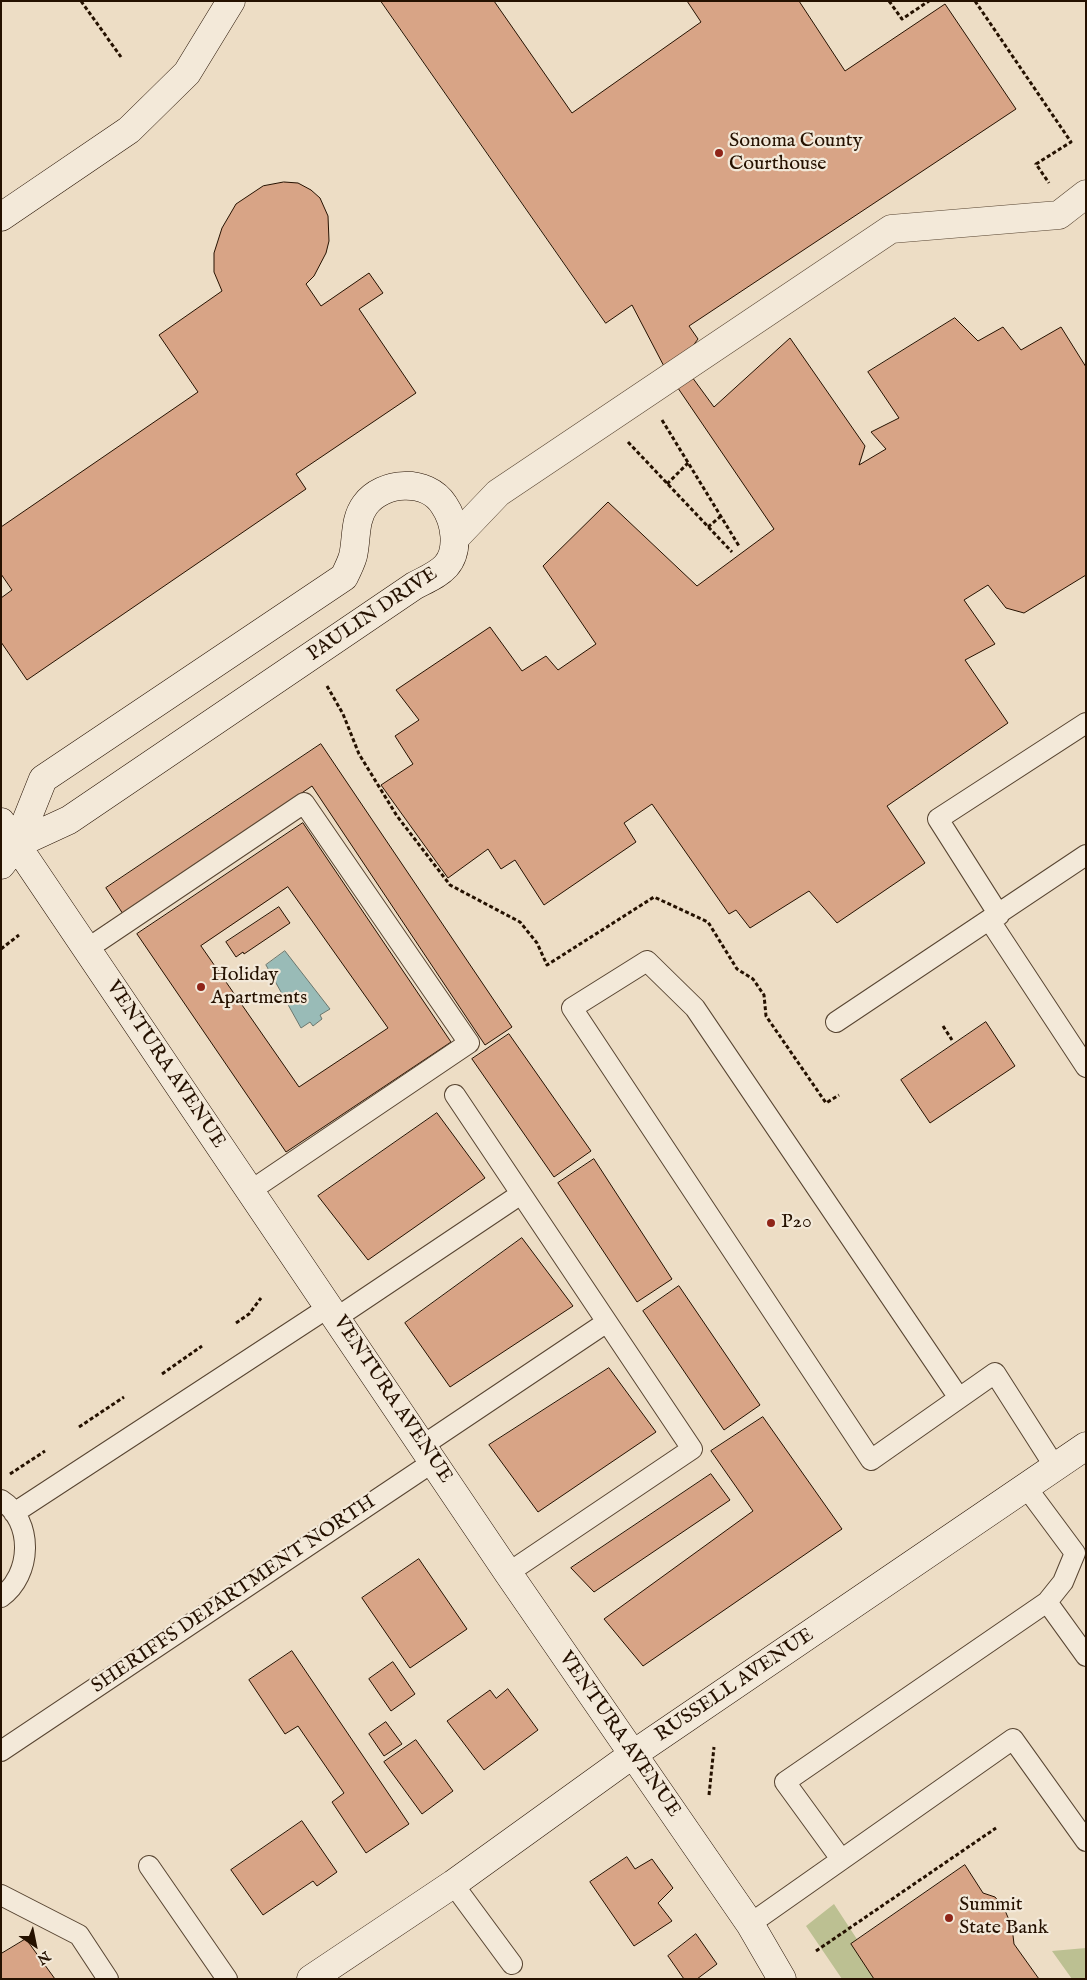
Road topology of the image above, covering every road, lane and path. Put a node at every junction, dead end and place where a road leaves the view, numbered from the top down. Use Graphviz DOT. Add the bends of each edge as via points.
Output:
graph roads {
  1 [pos="81,1"];
  2 [pos="231,1"];
  3 [pos="889,1"];
  4 [pos="929,1"];
  5 [pos="975,1"];
  6 [pos="121,58"];
  7 [pos="1076,202"];
  8 [pos="1,217"];
  9 [pos="646,394"];
  10 [pos="607,419"];
  11 [pos="688,463"];
  12 [pos="667,484"];
  13 [pos="720,516"];
  14 [pos="708,528"];
  15 [pos="456,537"];
  16 [pos="739,546"];
  17 [pos="732,552"];
  18 [pos="327,686"];
  19 [pos="1086,723"];
  20 [pos="1,822"];
  21 [pos="9,855"];
  22 [pos="1086,855"];
  23 [pos="450,885"];
  24 [pos="994,918"];
  25 [pos="19,936"];
  26 [pos="1,948"];
  27 [pos="87,949"];
  28 [pos="836,1022"];
  29 [pos="943,1026"];
  30 [pos="952,1040"];
  31 [pos="1086,1067"];
  32 [pos="454,1095"];
  33 [pos="250,1191"];
  34 [pos="521,1194"];
  35 [pos="261,1298"];
  36 [pos="332,1312"];
  37 [pos="607,1322"];
  38 [pos="236,1323"];
  39 [pos="202,1346"];
  40 [pos="162,1374"];
  41 [pos="124,1397"];
  42 [pos="959,1398"];
  43 [pos="79,1427"];
  44 [pos="1086,1446"];
  45 [pos="45,1451"];
  46 [pos="428,1454"];
  47 [pos="1055,1467"];
  48 [pos="3,1478"];
  49 [pos="1026,1487"];
  50 [pos="8,1507"];
  51 [pos="1080,1554"];
  52 [pos="508,1573"];
  53 [pos="1,1597"];
  54 [pos="1047,1602"];
  55 [pos="1086,1656"];
  56 [pos="714,1747"];
  57 [pos="1,1751"];
  58 [pos="632,1755"];
  59 [pos="709,1795"];
  60 [pos="996,1828"];
  61 [pos="1086,1841"];
  62 [pos="841,1859"];
  63 [pos="149,1866"];
  64 [pos="453,1884"];
  65 [pos="1,1895"];
  66 [pos="750,1924"];
  67 [pos="816,1951"];
  68 [pos="512,1964"];
  69 [pos="108,1979"];
  70 [pos="228,1979"];
  71 [pos="311,1979"];
  72 [pos="782,1979"];
  1 -- 6 [label="path"];
  2 -- 8 [label="street" via="187,73 130,130"];
  3 -- 4 [label="path" via="902,20"];
  5 -- 7 [label="path" via="1071,142 1036,164"];
  7 -- 9 [label="street" via="1059,215 891,228"];
  9 -- 10 [label="street"];
  9 -- 11 [label="path"];
  10 -- 12 [label="path"];
  10 -- 15 [label="street" via="498,493"];
  11 -- 12 [label="path"];
  11 -- 13 [label="path"];
  12 -- 14 [label="path"];
  13 -- 14 [label="path"];
  13 -- 16 [label="path"];
  14 -- 17 [label="path"];
  15 -- 21 [label="street, PAULIN DRIVE" via="448,564 441,572 414,586 69,820"];
  15 -- 21 [label="street" via="444,505 417,486 394,486 376,494 364,506 357,522 353,558 344,577 43,779"];
  18 -- 23 [label="path" via="364,762 397,816"];
  19 -- 24 [label="lane" via="938,819"];
  20 -- 21 [label="street, VENTURA AVENUE"];
  21 -- 27 [label="street, VENTURA AVENUE"];
  22 -- 24 [label="lane"];
  24 -- 28 [label="lane"];
  24 -- 31 [label="lane"];
  25 -- 26 [label="path"];
  27 -- 33 [label="street, VENTURA AVENUE"];
  27 -- 33 [label="lane" via="304,803 469,1043"];
  29 -- 30 [label="path"];
  32 -- 34 [label="lane"];
  33 -- 36 [label="street, VENTURA AVENUE"];
  34 -- 36 [label="lane"];
  34 -- 37 [label="lane"];
  35 -- 38 [label="path" via="249,1314"];
  36 -- 46 [label="street, VENTURA AVENUE"];
  36 -- 50 [label="lane"];
  37 -- 46 [label="lane, SHERIFFS DEPARTMENT NORTH"];
  37 -- 52 [label="lane" via="692,1449"];
  39 -- 40 [label="path"];
  41 -- 43 [label="path"];
  42 -- 42 [label="lane" via="871,1460 572,1008 647,960 695,1008"];
  42 -- 47 [label="lane" via="995,1373"];
  44 -- 47 [label="street, RUSSELL AVENUE"];
  45 -- 48 [label="path"];
  46 -- 52 [label="street, VENTURA AVENUE"];
  46 -- 57 [label="lane, SHERIFFS DEPARTMENT NORTH"];
  47 -- 49 [label="street, RUSSELL AVENUE"];
  49 -- 51 [label="lane"];
  49 -- 58 [label="street, RUSSELL AVENUE"];
  50 -- 53 [label="lane" via="22,1524 26,1548 22,1572 9,1592"];
  51 -- 54 [label="lane"];
  52 -- 58 [label="street, VENTURA AVENUE"];
  54 -- 55 [label="lane"];
  54 -- 62 [label="lane" via="785,1782"];
  56 -- 59 [label="path"];
  58 -- 64 [label="street, RUSSELL AVENUE"];
  58 -- 66 [label="street, VENTURA AVENUE"];
  60 -- 67 [label="path"];
  61 -- 62 [label="lane" via="1013,1739"];
  62 -- 66 [label="lane"];
  63 -- 70 [label="lane"];
  64 -- 68 [label="lane"];
  64 -- 71 [label="street, RUSSELL AVENUE"];
  65 -- 69 [label="lane" via="79,1935"];
  66 -- 72 [label="street, VENTURA AVENUE"];
}
